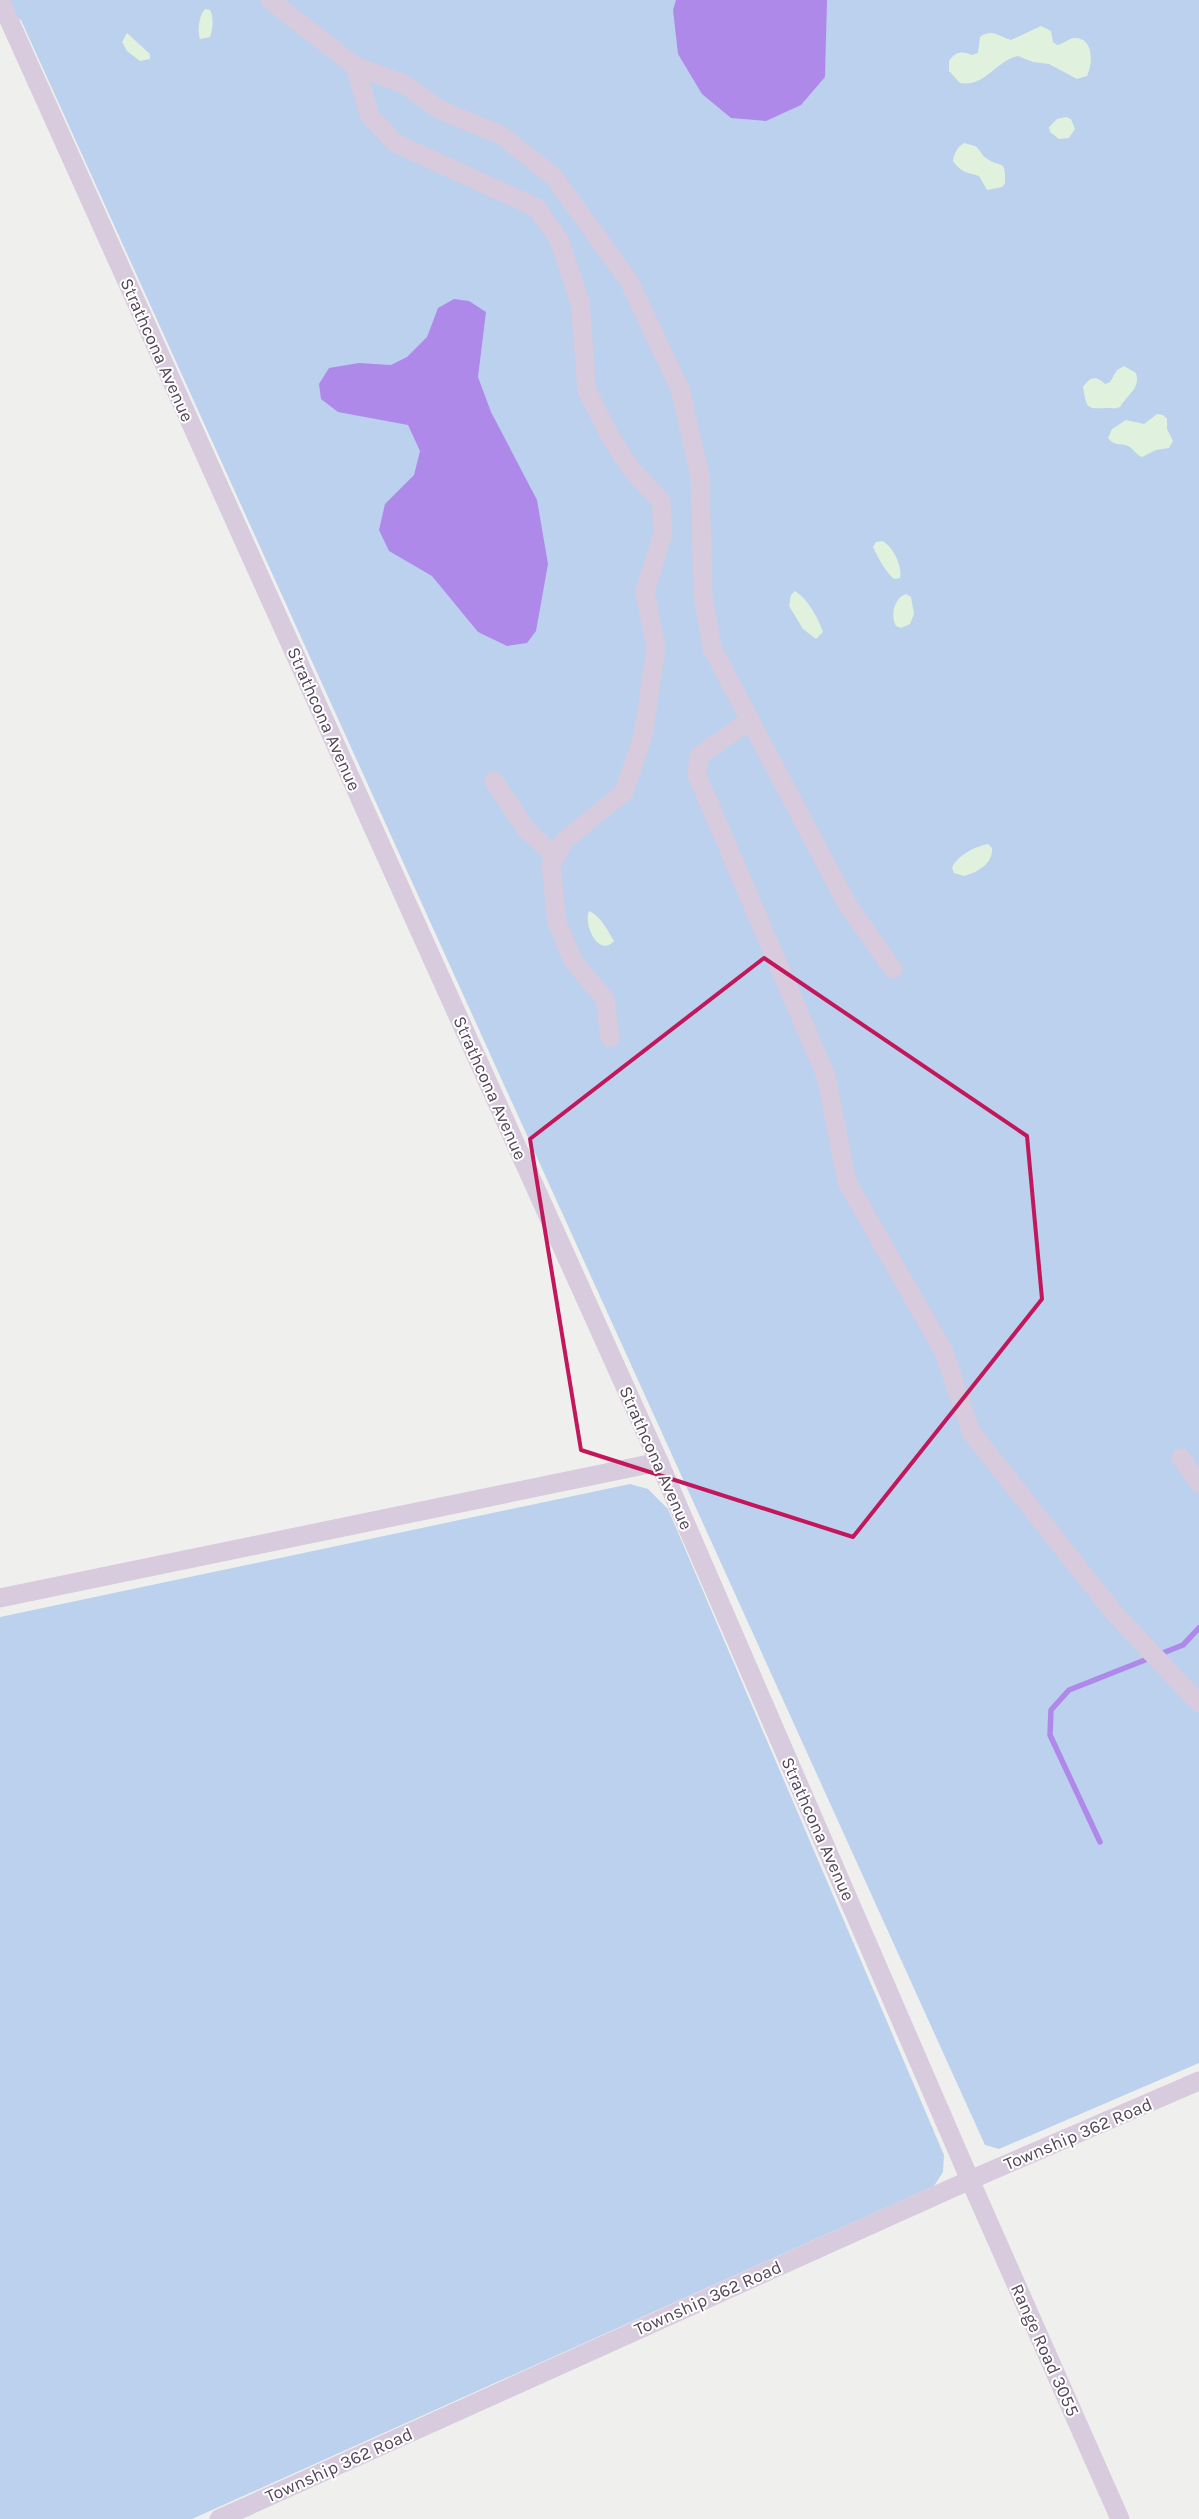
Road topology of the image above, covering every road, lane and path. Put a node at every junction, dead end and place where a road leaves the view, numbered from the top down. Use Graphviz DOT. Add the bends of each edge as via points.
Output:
graph roads {
  1 [pos="0,0"];
  2 [pos="270,0"];
  3 [pos="355,66"];
  4 [pos="750,720"];
  5 [pos="494,781"];
  6 [pos="556,856"];
  7 [pos="893,969"];
  8 [pos="610,1038"];
  9 [pos="1182,1458"];
  10 [pos="659,1462"];
  11 [pos="1199,1483"];
  12 [pos="0,1598"];
  13 [pos="1199,1703"];
  14 [pos="1199,2081"];
  15 [pos="970,2180"];
  16 [pos="219,2519"];
  17 [pos="1120,2519"];
  1 -- 10 [label="street, Strathcona Avenue"];
  2 -- 3 [label="street"];
  3 -- 4 [label="street" via="404,84 440,110 501,135 553,176 629,281 680,389 700,476 703,595 712,648"];
  3 -- 6 [label="street" via="370,116 395,143 537,208 559,240 580,302 587,391 631,469 661,501 662,533 645,592 656,648 643,736 624,792 564,841"];
  4 -- 7 [label="street" via="848,904"];
  4 -- 13 [label="street" via="699,756 697,775 826,1076 847,1182 944,1352 971,1432 1114,1614"];
  5 -- 6 [label="street" via="526,829"];
  6 -- 8 [label="street" via="551,865 557,922 573,960 605,999"];
  9 -- 11 [label="street"];
  10 -- 12 [label="street"];
  10 -- 15 [label="street, Strathcona Avenue"];
  14 -- 15 [label="street, Township 362 Road"];
  15 -- 16 [label="street, Township 362 Road"];
  15 -- 17 [label="street, Range Road 3055"];
}
